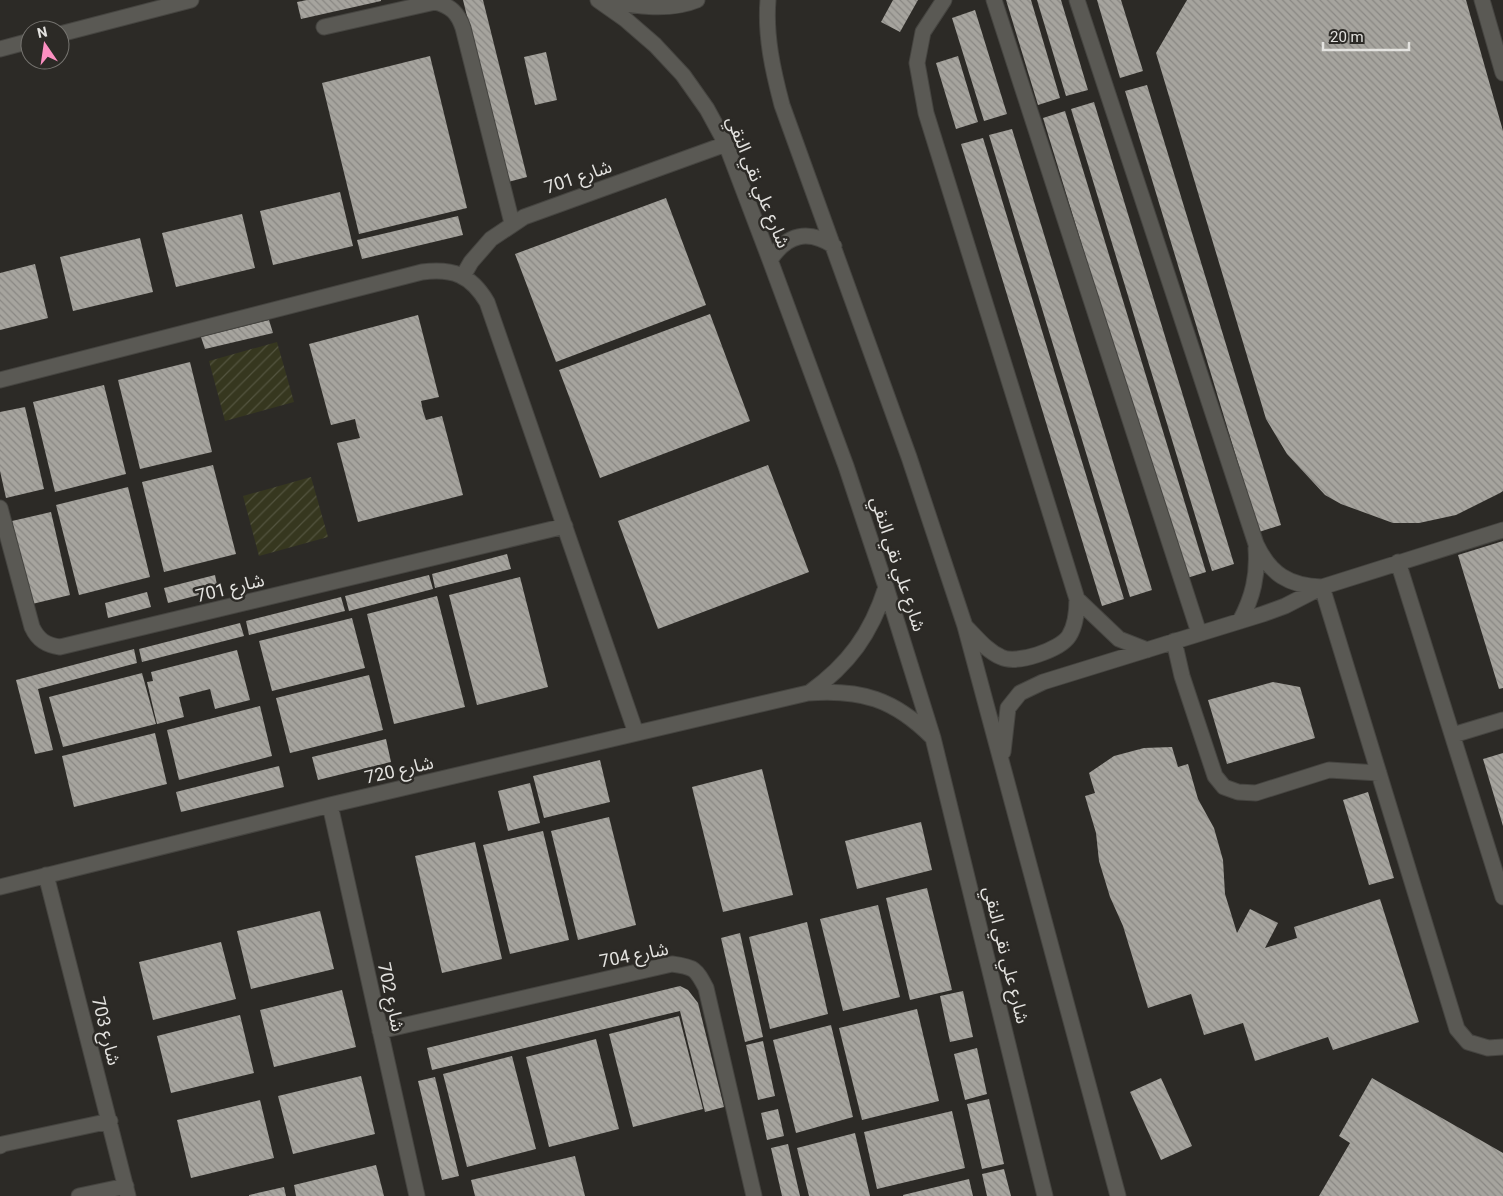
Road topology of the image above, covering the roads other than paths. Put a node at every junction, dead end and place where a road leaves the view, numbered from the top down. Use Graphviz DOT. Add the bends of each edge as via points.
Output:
graph roads {
  1 [pos="191,0"];
  2 [pos="598,0"];
  3 [pos="608,0"];
  4 [pos="697,0"];
  5 [pos="768,0"];
  6 [pos="944,0"];
  7 [pos="994,0"];
  8 [pos="1077,0"];
  9 [pos="1482,0"];
  10 [pos="324,27"];
  11 [pos="70,31"];
  12 [pos="20,44"];
  13 [pos="0,49"];
  14 [pos="1503,73"];
  15 [pos="726,144"];
  16 [pos="512,223"];
  17 [pos="834,246"];
  18 [pos="770,260"];
  19 [pos="463,276"];
  20 [pos="0,380"];
  21 [pos="0,508"];
  22 [pos="565,526"];
  23 [pos="1503,530"];
  24 [pos="1256,544"];
  25 [pos="1398,562"];
  26 [pos="886,587"];
  27 [pos="1322,587"];
  28 [pos="1077,599"];
  29 [pos="1240,621"];
  30 [pos="965,626"];
  31 [pos="1199,633"];
  32 [pos="1174,642"];
  33 [pos="1147,650"];
  34 [pos="808,693"];
  35 [pos="1503,720"];
  36 [pos="636,733"];
  37 [pos="1453,735"];
  38 [pos="933,738"];
  39 [pos="1002,764"];
  40 [pos="1379,773"];
  41 [pos="330,805"];
  42 [pos="46,875"];
  43 [pos="0,887"];
  44 [pos="1503,897"];
  45 [pos="380,1031"];
  46 [pos="1503,1047"];
  47 [pos="110,1121"];
  48 [pos="0,1146"];
  49 [pos="127,1191"];
  50 [pos="79,1196"];
  51 [pos="417,1196"];
  52 [pos="754,1196"];
  53 [pos="1045,1196"];
  54 [pos="1118,1196"];
  1 -- 11 [label="street"];
  2 -- 15 [label="street, شارع علي نقي النقي" via="656,45 683,75"];
  3 -- 4 [label="street" via="659,7"];
  5 -- 17 [label="street" via="768,35 782,105"];
  6 -- 28 [label="street" via="923,32 916,63 926,113"];
  7 -- 31 [label="street"];
  8 -- 24 [label="street"];
  9 -- 14 [label="street"];
  10 -- 16 [label="street" via="435,2 454,10 463,28"];
  12 -- 13 [label="street"];
  15 -- 16 [label="street, شارع 701" via="536,211"];
  15 -- 18 [label="street, شارع علي نقي النقي"];
  16 -- 19 [label="street, شارع 701" via="482,248"];
  17 -- 18 [label="street" via="816,237 796,238 785,242"];
  17 -- 30 [label="street"];
  18 -- 26 [label="street, شارع علي نقي النقي" via="846,466"];
  19 -- 20 [label="street" via="448,271 422,272"];
  19 -- 22 [label="street" via="487,302"];
  21 -- 22 [label="street, شارع 701" via="32,627 43,642 60,647"];
  22 -- 36 [label="street"];
  23 -- 25 [label="street"];
  24 -- 27 [label="street" via="1270,567 1281,577 1294,583"];
  24 -- 29 [label="street" via="1253,592"];
  25 -- 27 [label="street"];
  25 -- 37 [label="street"];
  26 -- 34 [label="street, شارع 720" via="873,622 858,648 832,675"];
  26 -- 38 [label="street, شارع علي نقي النقي"];
  27 -- 29 [label="street" via="1285,606"];
  27 -- 40 [label="street"];
  28 -- 30 [label="street" via="1077,618 1068,637 1053,649 1024,658 1003,659"];
  28 -- 33 [label="street" via="1120,639"];
  29 -- 31 [label="street"];
  30 -- 39 [label="street"];
  31 -- 32 [label="street"];
  32 -- 33 [label="street"];
  32 -- 40 [label="street" via="1214,776 1224,787 1256,793 1329,770"];
  33 -- 39 [label="street" via="1043,682 1020,693 1008,708"];
  34 -- 36 [label="street, شارع 720"];
  34 -- 38 [label="street, شارع 720" via="854,693 876,699 898,709"];
  35 -- 37 [label="street"];
  36 -- 41 [label="street, شارع 720"];
  37 -- 44 [label="street"];
  38 -- 53 [label="street, شارع علي نقي النقي"];
  39 -- 54 [label="street"];
  40 -- 46 [label="street" via="1457,1029 1468,1042 1488,1048"];
  41 -- 42 [label="street, شارع 720"];
  41 -- 45 [label="street, شارع 702"];
  42 -- 43 [label="street, شارع 720"];
  42 -- 47 [label="street, شارع 703"];
  45 -- 51 [label="street, شارع 702"];
  45 -- 52 [label="street, شارع 704" via="672,964 689,966 698,973 706,988"];
  47 -- 48 [label="street"];
  47 -- 49 [label="street, شارع 703"];
  49 -- 50 [label="street"];
}
